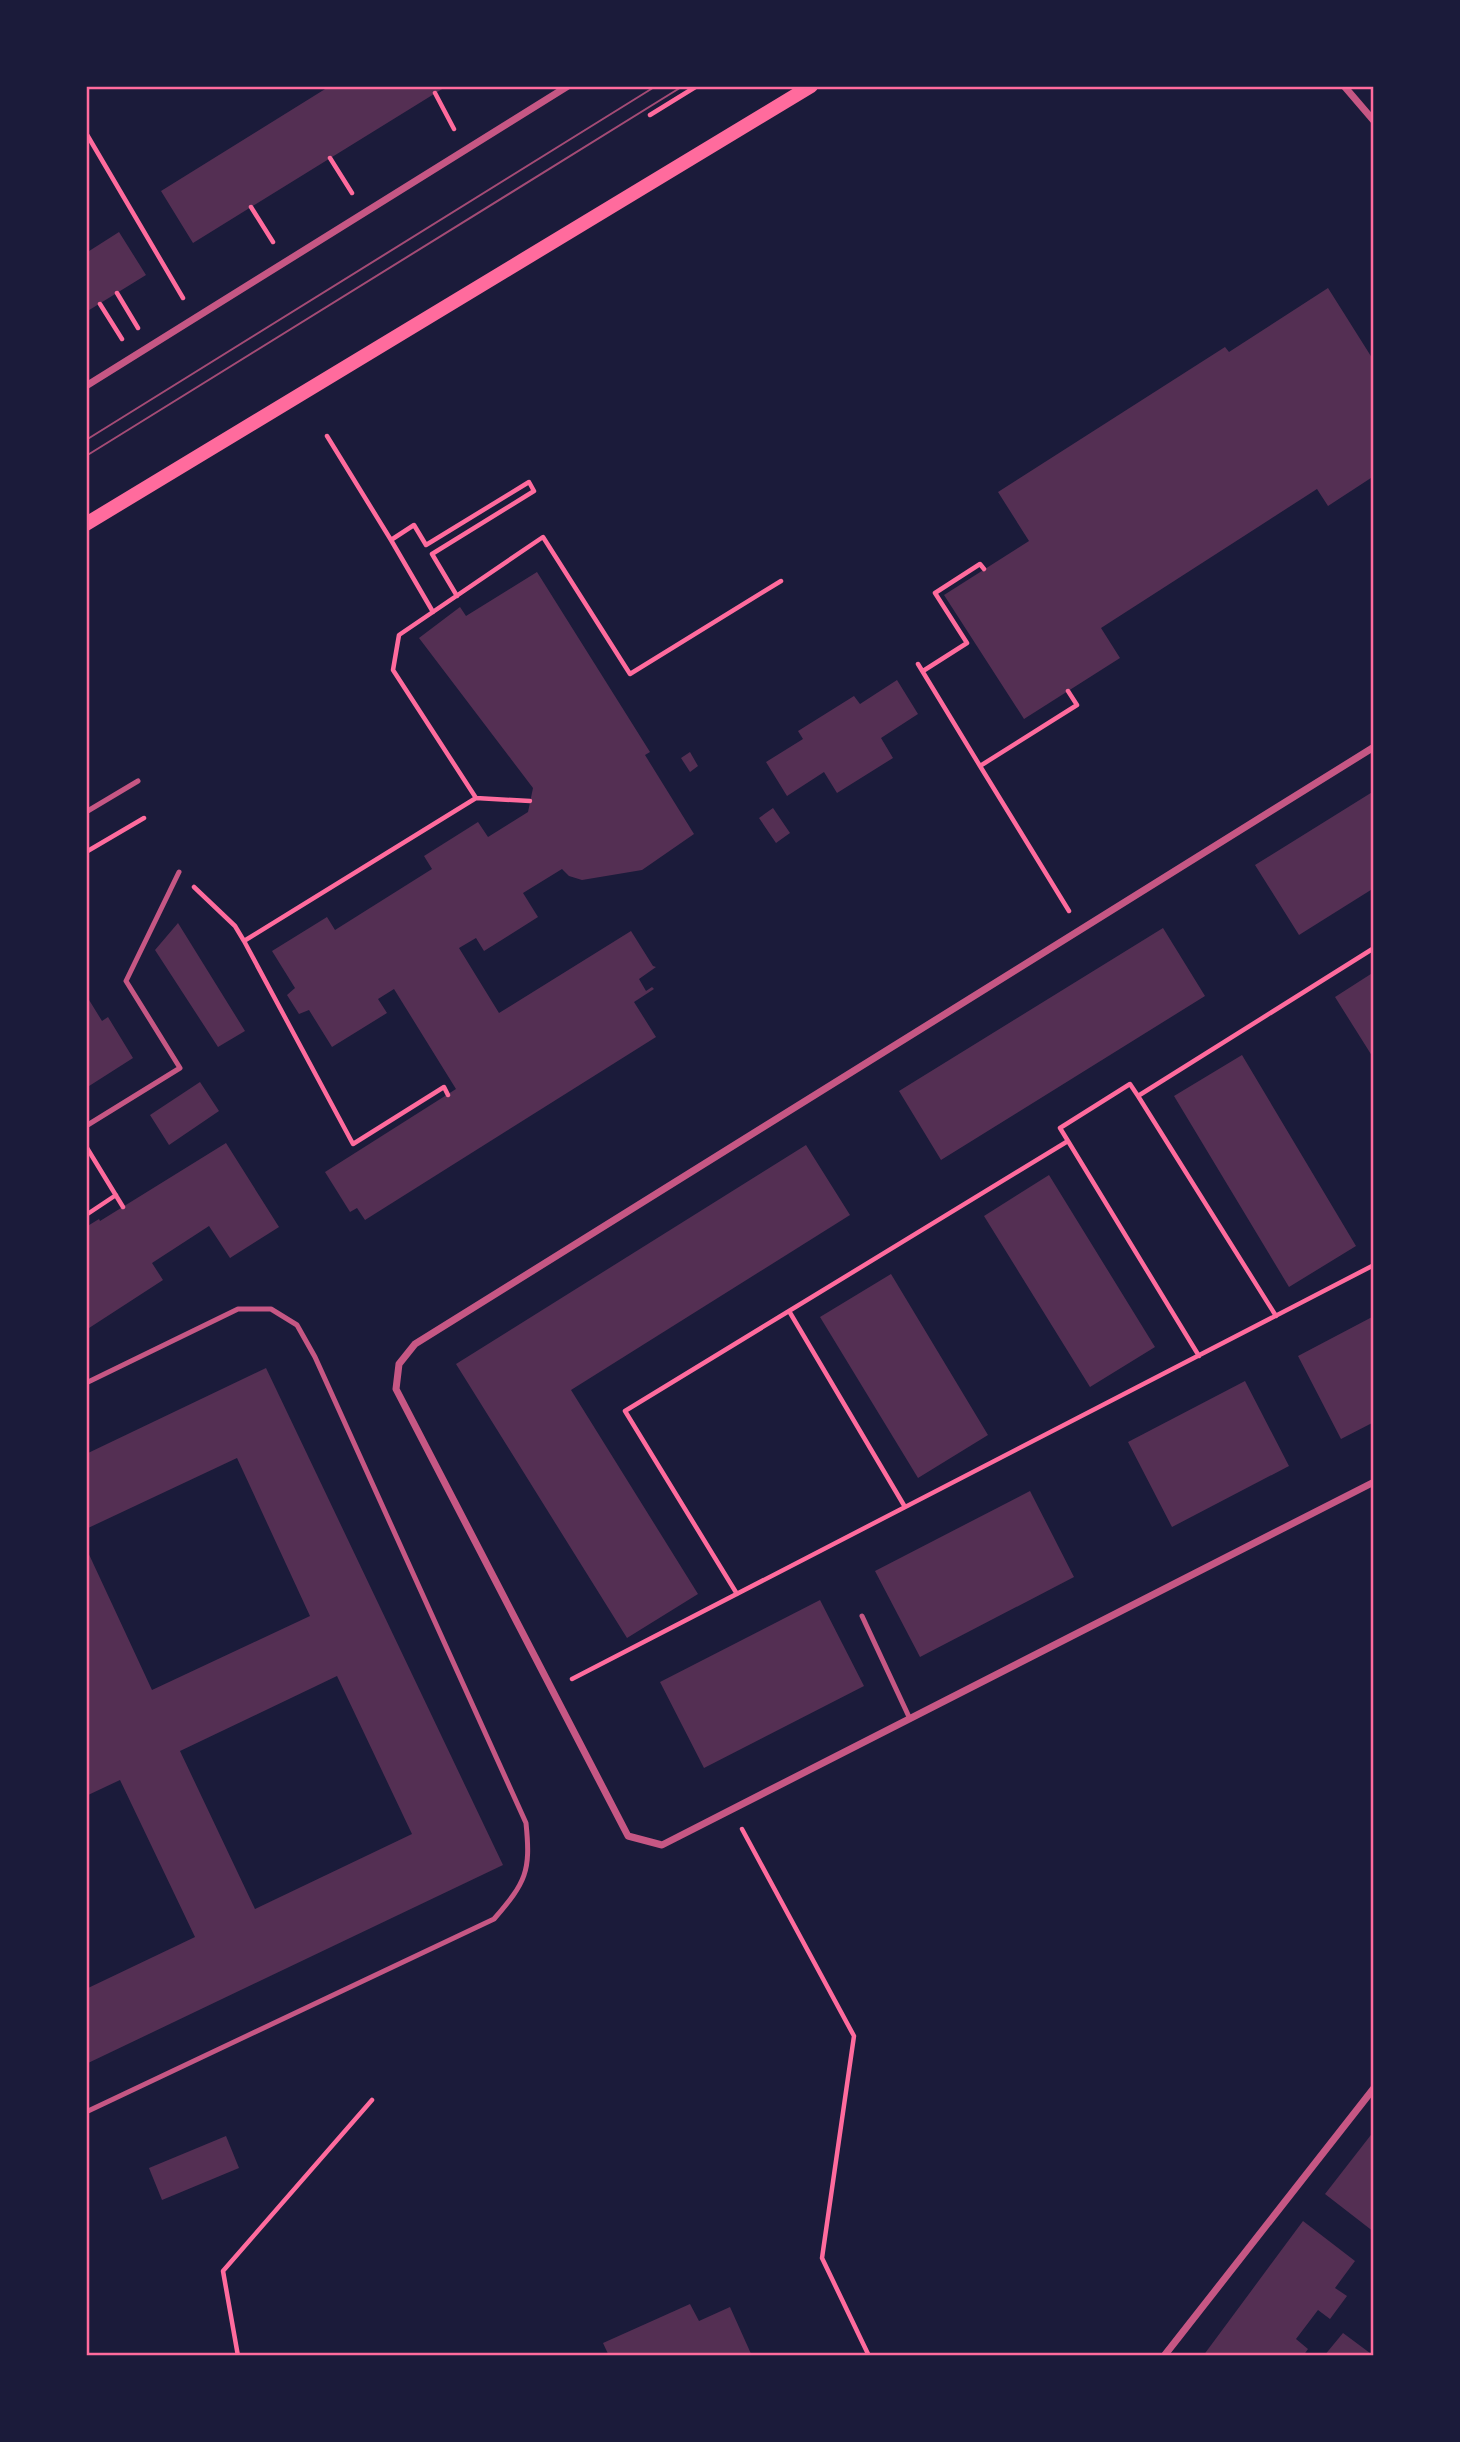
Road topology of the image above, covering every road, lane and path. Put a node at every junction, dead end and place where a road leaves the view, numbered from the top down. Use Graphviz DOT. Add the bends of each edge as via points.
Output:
graph roads {
  1 [pos="568,86"];
  2 [pos="697,86"];
  3 [pos="811,86"];
  4 [pos="1344,86"];
  5 [pos="435,93"];
  6 [pos="650,116"];
  7 [pos="1374,121"];
  8 [pos="86,133"];
  9 [pos="457,136"];
  10 [pos="330,158"];
  11 [pos="356,199"];
  12 [pos="251,207"];
  13 [pos="277,248"];
  14 [pos="117,293"];
  15 [pos="100,304"];
  16 [pos="195,317"];
  17 [pos="141,332"];
  18 [pos="124,343"];
  19 [pos="86,386"];
  20 [pos="327,436"];
  21 [pos="86,524"];
  22 [pos="391,540"];
  23 [pos="984,569"];
  24 [pos="781,581"];
  25 [pos="457,596"];
  26 [pos="433,612"];
  27 [pos="918,664"];
  28 [pos="923,671"];
  29 [pos="1068,691"];
  30 [pos="1374,747"];
  31 [pos="980,766"];
  32 [pos="138,781"];
  33 [pos="476,798"];
  34 [pos="530,801"];
  35 [pos="86,812"];
  36 [pos="144,818"];
  37 [pos="86,852"];
  38 [pos="179,872"];
  39 [pos="1080,930"];
  40 [pos="244,941"];
  41 [pos="1374,948"];
  42 [pos="448,1095"];
  43 [pos="1138,1096"];
  44 [pos="86,1126"];
  45 [pos="1068,1141"];
  46 [pos="86,1143"];
  47 [pos="116,1195"];
  48 [pos="123,1207"];
  49 [pos="86,1215"];
  50 [pos="1374,1265"];
  51 [pos="789,1311"];
  52 [pos="1276,1316"];
  53 [pos="1199,1356"];
  54 [pos="86,1383"];
  55 [pos="1374,1482"];
  56 [pos="905,1507"];
  57 [pos="737,1594"];
  58 [pos="862,1616"];
  59 [pos="552,1689"];
  60 [pos="910,1719"];
  61 [pos="732,1810"];
  62 [pos="1374,2088"];
  63 [pos="372,2099"];
  64 [pos="86,2112"];
  65 [pos="238,2356"];
  66 [pos="869,2356"];
  67 [pos="1164,2356"];
  1 -- 16 [label="street"];
  2 -- 6 [label="path"];
  3 -- 21 [label="main road"];
  4 -- 7 [label="street"];
  5 -- 9 [label="path"];
  8 -- 16 [label="path"];
  10 -- 11 [label="path"];
  12 -- 13 [label="path"];
  14 -- 17 [label="path"];
  15 -- 18 [label="path"];
  16 -- 19 [label="street"];
  20 -- 22 [label="path"];
  22 -- 25 [label="path" via="414,525 426,545 529,482 534,491 432,554"];
  22 -- 26 [label="path"];
  23 -- 28 [label="path" via="980,564 935,593 967,643"];
  24 -- 25 [label="path" via="630,674 542,537"];
  25 -- 26 [label="path"];
  26 -- 33 [label="path" via="399,635 393,670"];
  27 -- 28 [label="path"];
  28 -- 31 [label="path"];
  29 -- 31 [label="path" via="1077,705"];
  30 -- 39 [label="street"];
  31 -- 39 [label="path"];
  32 -- 35 [label="lane"];
  33 -- 34 [label="path"];
  33 -- 40 [label="path"];
  36 -- 37 [label="path"];
  38 -- 40 [label="path" via="235,926"];
  38 -- 44 [label="lane" via="126,981 180,1068"];
  39 -- 59 [label="street" via="415,1344 399,1364 396,1389"];
  40 -- 42 [label="path" via="353,1144 444,1087"];
  41 -- 43 [label="path"];
  43 -- 45 [label="path" via="1130,1084 1060,1128"];
  43 -- 52 [label="path"];
  45 -- 51 [label="path"];
  45 -- 53 [label="path"];
  46 -- 47 [label="path"];
  47 -- 48 [label="path"];
  47 -- 49 [label="path"];
  50 -- 52 [label="path"];
  51 -- 56 [label="path"];
  51 -- 57 [label="path" via="625,1412"];
  52 -- 53 [label="path"];
  53 -- 56 [label="path"];
  54 -- 64 [label="lane" via="238,1309 271,1309 298,1325 526,1823 529,1854 520,1889 494,1919"];
  55 -- 60 [label="street"];
  56 -- 57 [label="path"];
  57 -- 59 [label="path"];
  58 -- 60 [label="lane"];
  59 -- 61 [label="street" via="628,1836 662,1845"];
  60 -- 61 [label="street"];
  61 -- 66 [label="path" via="854,2035 822,2258"];
  62 -- 67 [label="street"];
  63 -- 65 [label="path" via="223,2271"];
}
